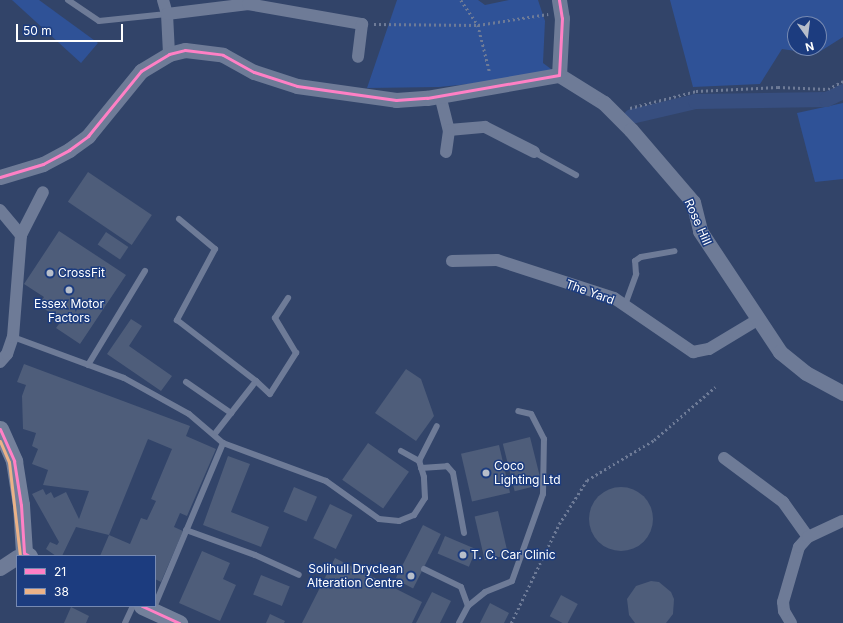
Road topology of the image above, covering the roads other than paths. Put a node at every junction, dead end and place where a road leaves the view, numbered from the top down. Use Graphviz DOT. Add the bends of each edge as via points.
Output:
graph roads {
  1 [pos="68,0"];
  2 [pos="163,0"];
  3 [pos="559,6"];
  4 [pos="167,14"];
  5 [pos="169,54"];
  6 [pos="358,57"];
  7 [pos="559,75"];
  8 [pos="440,95"];
  9 [pos="449,130"];
  10 [pos="446,152"];
  11 [pos="534,152"];
  12 [pos="576,175"];
  13 [pos="0,177"];
  14 [pos="44,192"];
  15 [pos="0,210"];
  16 [pos="179,219"];
  17 [pos="21,235"];
  18 [pos="674,251"];
  19 [pos="452,261"];
  20 [pos="145,271"];
  21 [pos="288,298"];
  22 [pos="625,305"];
  23 [pos="757,320"];
  24 [pos="13,337"];
  25 [pos="0,362"];
  26 [pos="88,365"];
  27 [pos="256,381"];
  28 [pos="186,382"];
  29 [pos="843,393"];
  30 [pos="518,411"];
  31 [pos="231,413"];
  32 [pos="437,426"];
  33 [pos="0,429"];
  34 [pos="214,435"];
  35 [pos="223,443"];
  36 [pos="401,451"];
  37 [pos="724,458"];
  38 [pos="419,461"];
  39 [pos="422,468"];
  40 [pos="843,521"];
  41 [pos="186,530"];
  42 [pos="464,533"];
  43 [pos="808,537"];
  44 [pos="22,555"];
  45 [pos="16,559"];
  46 [pos="0,568"];
  47 [pos="424,568"];
  48 [pos="299,574"];
  49 [pos="156,596"];
  50 [pos="468,606"];
  51 [pos="133,607"];
  52 [pos="151,607"];
  53 [pos="125,623"];
  54 [pos="179,623"];
  55 [pos="459,623"];
  56 [pos="791,623"];
  1 -- 4 [label="lane" via="99,21"];
  2 -- 4 [label="street"];
  3 -- 7 [label="street" via="562,46"];
  4 -- 5 [label="street"];
  4 -- 6 [label="street" via="248,4 362,24"];
  5 -- 8 [label="street" via="185,50 208,51 223,55 254,72 297,86 364,97 396,100"];
  5 -- 13 [label="street" via="141,71 88,136 69,150 43,164"];
  7 -- 8 [label="street"];
  7 -- 23 [label="street, Rose Hill" via="604,103 692,202 700,231"];
  8 -- 9 [label="street"];
  9 -- 10 [label="street"];
  9 -- 11 [label="street" via="485,127"];
  11 -- 12 [label="lane"];
  14 -- 17 [label="street"];
  15 -- 17 [label="street"];
  16 -- 27 [label="lane" via="215,248 177,320"];
  17 -- 24 [label="street"];
  18 -- 22 [label="lane" via="635,260 636,274"];
  19 -- 22 [label="street, The Yard" via="497,260 614,298"];
  20 -- 26 [label="lane"];
  21 -- 27 [label="lane" via="275,318 296,353 270,394"];
  22 -- 23 [label="street, The Yard" via="693,352 709,349"];
  23 -- 29 [label="street, Rose Hill" via="788,360 806,374"];
  24 -- 25 [label="street" via="7,354"];
  24 -- 26 [label="lane"];
  26 -- 34 [label="lane" via="137,385 189,414"];
  27 -- 31 [label="lane"];
  28 -- 31 [label="lane"];
  30 -- 50 [label="lane" via="531,414 544,439 543,494 512,581 485,592"];
  31 -- 34 [label="lane"];
  32 -- 38 [label="lane"];
  33 -- 44 [label="main road" via="14,461 21,505"];
  34 -- 35 [label="lane"];
  35 -- 39 [label="lane" via="326,481 379,519 399,521 414,515 425,498"];
  35 -- 41 [label="lane"];
  36 -- 38 [label="lane"];
  37 -- 43 [label="street" via="783,502"];
  38 -- 39 [label="lane"];
  39 -- 42 [label="lane" via="447,466 453,473"];
  40 -- 43 [label="street"];
  41 -- 48 [label="lane"];
  41 -- 49 [label="lane"];
  43 -- 56 [label="street" via="799,547 784,602 784,611"];
  45 -- 46 [label="street"];
  47 -- 50 [label="lane" via="461,587"];
  50 -- 55 [label="lane"];
  51 -- 53 [label="lane"];
  52 -- 54 [label="main road"];
}
